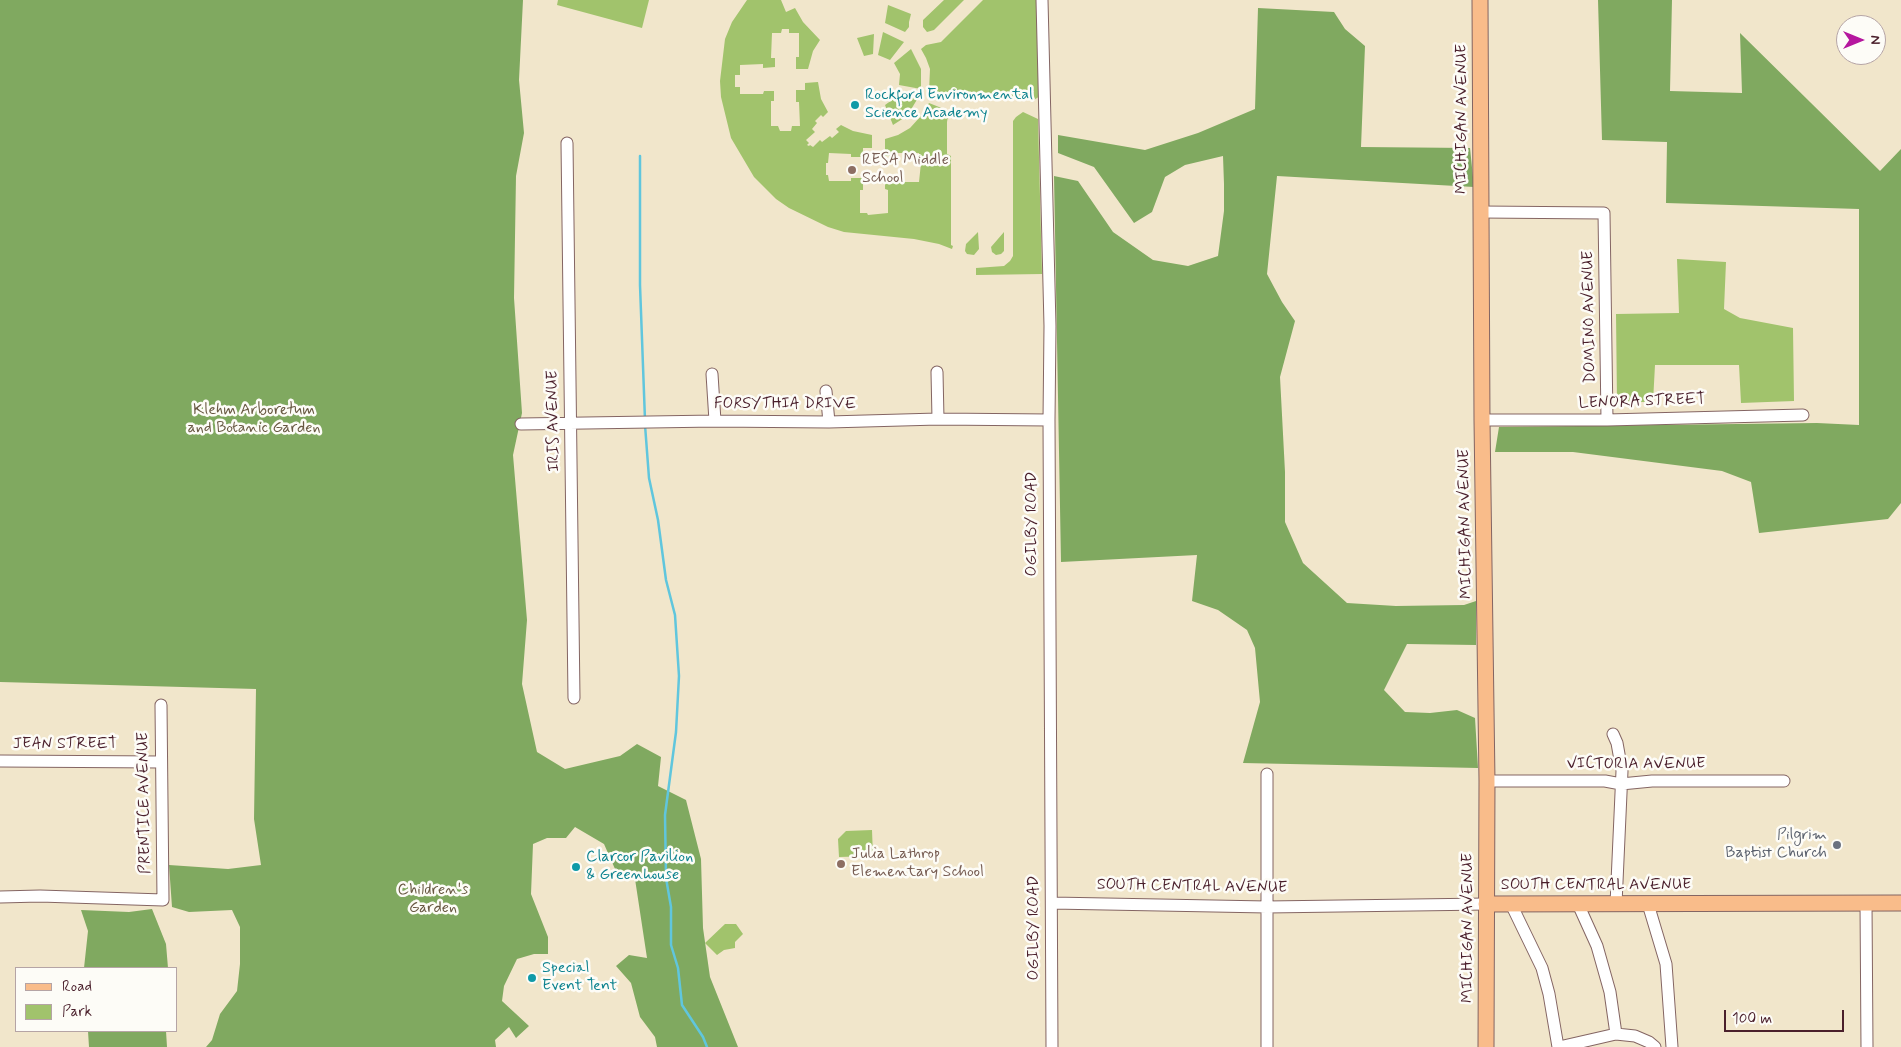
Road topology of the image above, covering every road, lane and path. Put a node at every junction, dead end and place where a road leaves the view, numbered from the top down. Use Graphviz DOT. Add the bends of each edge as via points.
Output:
graph roads {
  1 [pos="1042,0"];
  2 [pos="1480,0"];
  3 [pos="567,144"];
  4 [pos="1481,212"];
  5 [pos="937,372"];
  6 [pos="712,374"];
  7 [pos="826,391"];
  8 [pos="1803,414"];
  9 [pos="938,419"];
  10 [pos="1048,420"];
  11 [pos="1482,420"];
  12 [pos="1607,420"];
  13 [pos="715,421"];
  14 [pos="829,422"];
  15 [pos="521,424"];
  16 [pos="570,424"];
  17 [pos="574,698"];
  18 [pos="161,705"];
  19 [pos="1613,734"];
  20 [pos="0,762"];
  21 [pos="161,762"];
  22 [pos="1266,774"];
  23 [pos="1487,781"];
  24 [pos="1784,781"];
  25 [pos="1621,784"];
  26 [pos="0,897"];
  27 [pos="1052,903"];
  28 [pos="1866,903"];
  29 [pos="1901,903"];
  30 [pos="1486,904"];
  31 [pos="1510,904"];
  32 [pos="1578,904"];
  33 [pos="1616,904"];
  34 [pos="1648,904"];
  35 [pos="1266,906"];
  36 [pos="1616,1034"];
  37 [pos="1052,1047"];
  38 [pos="1267,1047"];
  39 [pos="1486,1047"];
  40 [pos="1559,1047"];
  41 [pos="1655,1047"];
  42 [pos="1672,1047"];
  43 [pos="1866,1047"];
  1 -- 10 [label="street, OGILBY ROAD" via="1050,326"];
  2 -- 4 [label="main road, MICHIGAN AVENUE"];
  3 -- 16 [label="street, IRIS AVENUE"];
  4 -- 11 [label="main road, MICHIGAN AVENUE"];
  4 -- 12 [label="street, DOMINO AVENUE" via="1604,213"];
  5 -- 9 [label="street"];
  6 -- 13 [label="street"];
  7 -- 14 [label="street"];
  8 -- 12 [label="street, LENORA STREET"];
  9 -- 10 [label="street, FORSYTHIA DRIVE"];
  9 -- 14 [label="street, FORSYTHIA DRIVE"];
  10 -- 27 [label="street, OGILBY ROAD"];
  11 -- 12 [label="street, LENORA STREET"];
  11 -- 23 [label="main road, MICHIGAN AVENUE"];
  13 -- 14 [label="street, FORSYTHIA DRIVE"];
  13 -- 16 [label="street, FORSYTHIA DRIVE"];
  15 -- 16 [label="street, FORSYTHIA DRIVE"];
  16 -- 17 [label="street, IRIS AVENUE"];
  18 -- 21 [label="street, PRENTICE AVENUE"];
  19 -- 25 [label="street" via="1622,771"];
  20 -- 21 [label="street, JEAN STREET"];
  21 -- 26 [label="street, PRENTICE AVENUE" via="163,900"];
  22 -- 35 [label="street"];
  23 -- 25 [label="street, VICTORIA AVENUE" via="1605,781"];
  23 -- 30 [label="main road, MICHIGAN AVENUE"];
  24 -- 25 [label="street, VICTORIA AVENUE"];
  25 -- 33 [label="street"];
  27 -- 35 [label="street, SOUTH CENTRAL AVENUE"];
  27 -- 37 [label="street, OGILBY ROAD"];
  28 -- 29 [label="main road, SOUTH CENTRAL AVENUE"];
  28 -- 34 [label="main road, SOUTH CENTRAL AVENUE"];
  28 -- 43 [label="street"];
  30 -- 31 [label="main road, SOUTH CENTRAL AVENUE"];
  30 -- 35 [label="street, SOUTH CENTRAL AVENUE"];
  30 -- 39 [label="main road, MICHIGAN AVENUE"];
  31 -- 32 [label="main road, SOUTH CENTRAL AVENUE"];
  31 -- 40 [label="street" via="1542,968"];
  32 -- 33 [label="main road, SOUTH CENTRAL AVENUE"];
  32 -- 36 [label="street" via="1597,946 1610,992"];
  33 -- 34 [label="main road, SOUTH CENTRAL AVENUE"];
  34 -- 42 [label="street" via="1666,964"];
  35 -- 38 [label="street"];
  36 -- 40 [label="street"];
  36 -- 41 [label="street" via="1635,1036"];
}
